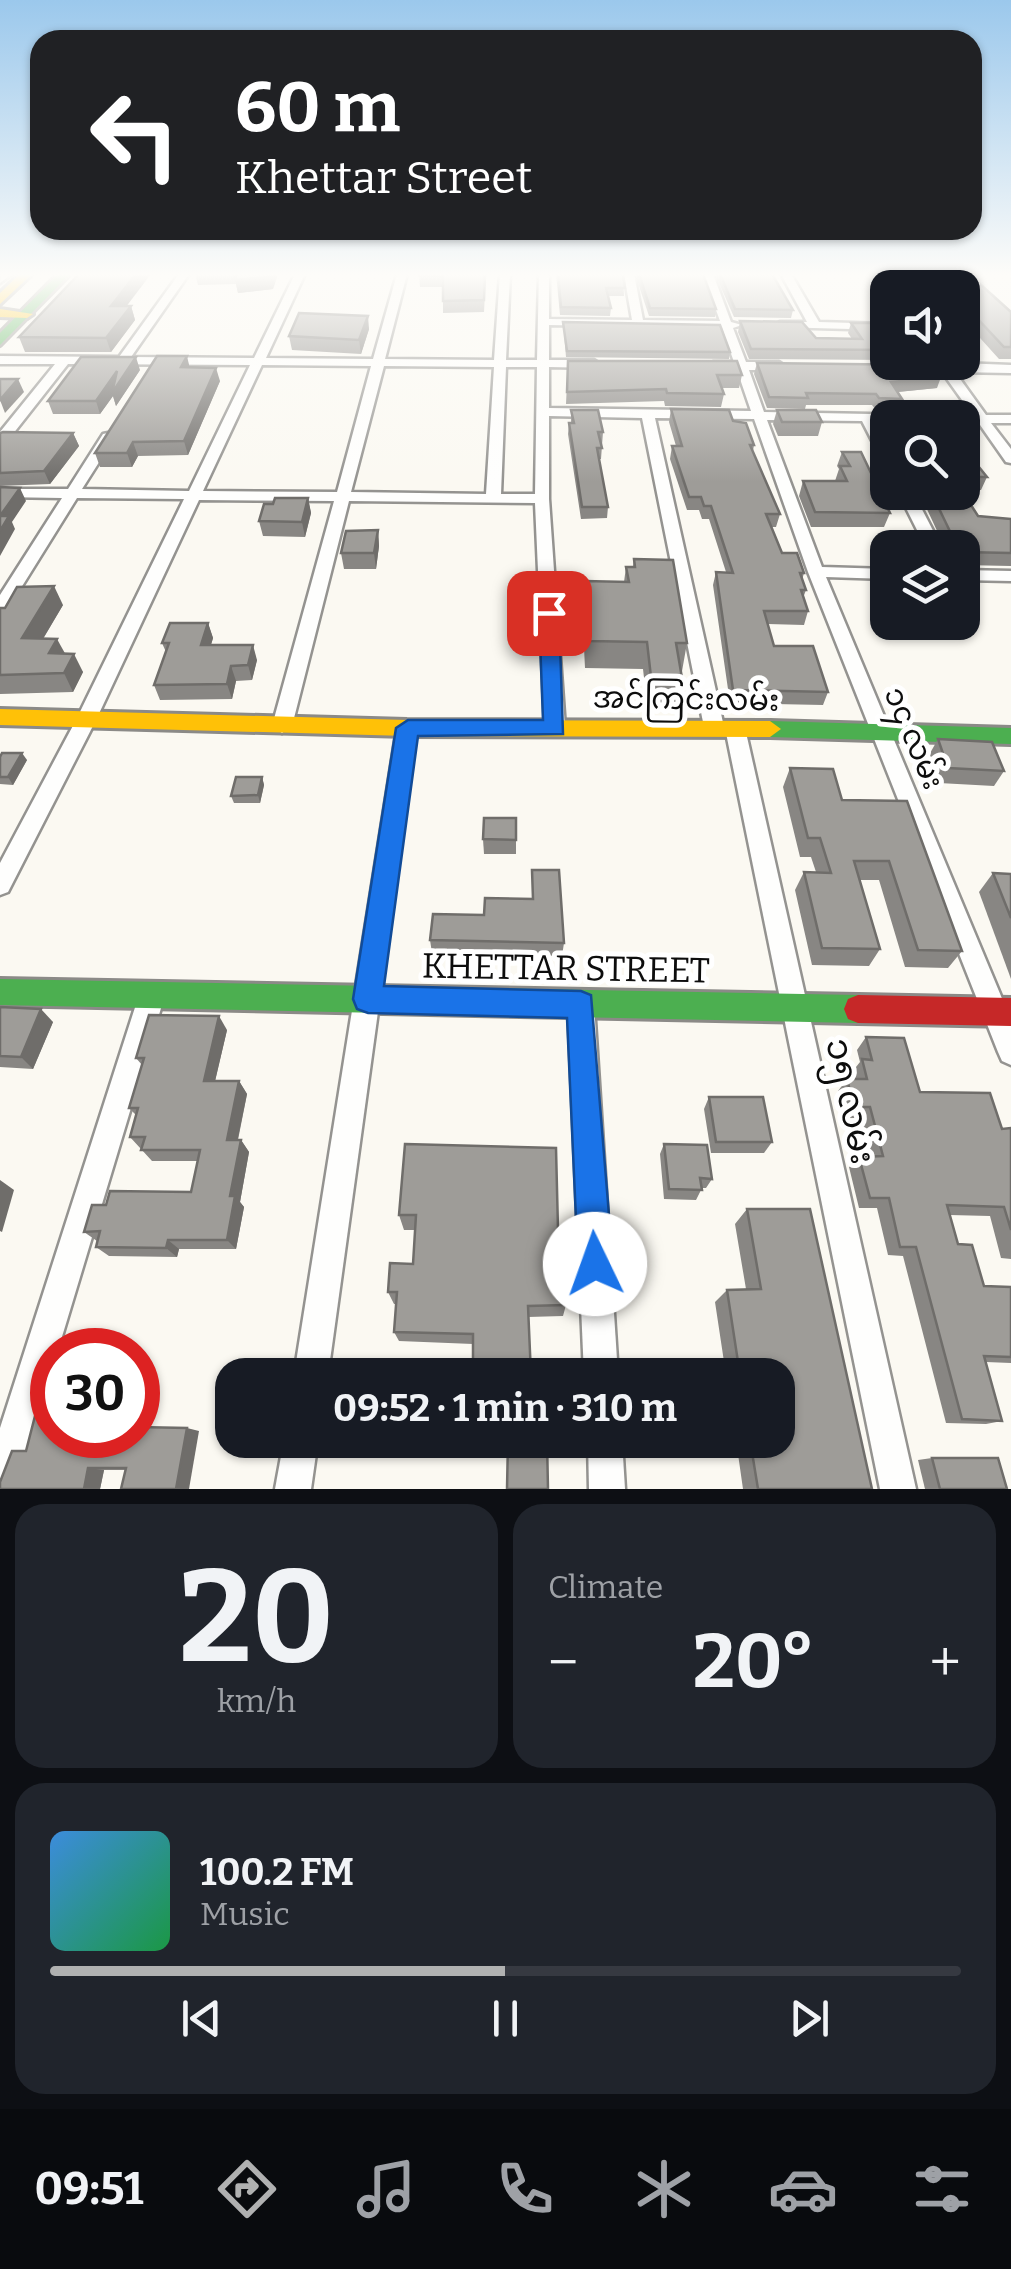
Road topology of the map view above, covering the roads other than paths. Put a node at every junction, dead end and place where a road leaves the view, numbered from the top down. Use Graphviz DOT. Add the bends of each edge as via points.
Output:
graph roads {
  1 [pos="135,343"];
  2 [pos="266,343"];
  3 [pos="381,343"];
  4 [pos="501,343"];
  5 [pos="543,343"];
  6 [pos="739,343"];
  7 [pos="5,354"];
  8 [pos="65,360"];
  9 [pos="123,360"];
  10 [pos="156,360"];
  11 [pos="258,360"];
  12 [pos="376,362"];
  13 [pos="500,363"];
  14 [pos="543,363"];
  15 [pos="602,364"];
  16 [pos="702,366"];
  17 [pos="742,366"];
  18 [pos="797,366"];
  19 [pos="980,367"];
  20 [pos="1011,369"];
  21 [pos="146,377"];
  22 [pos="543,412"];
  23 [pos="648,414"];
  24 [pos="759,415"];
  25 [pos="866,417"];
  26 [pos="870,417"];
  27 [pos="980,418"];
  28 [pos="1011,419"];
  29 [pos="870,424"];
  30 [pos="114,427"];
  31 [pos="0,441"];
  32 [pos="1011,459"];
  33 [pos="0,494"];
  34 [pos="72,494"];
  35 [pos="195,496"];
  36 [pos="344,497"];
  37 [pos="493,499"];
  38 [pos="542,499"];
  39 [pos="816,572"];
  40 [pos="870,574"];
  41 [pos="980,575"];
  42 [pos="1011,576"];
  43 [pos="0,608"];
  44 [pos="0,717"];
  45 [pos="86,720"];
  46 [pos="282,726"];
  47 [pos="724,727"];
  48 [pos="408,728"];
  49 [pos="555,728"];
  50 [pos="882,735"];
  51 [pos="1011,736"];
  52 [pos="0,885"];
  53 [pos="0,992"];
  54 [pos="152,995"];
  55 [pos="368,999"];
  56 [pos="581,1005"];
  57 [pos="792,1007"];
  58 [pos="1004,1012"];
  59 [pos="1011,1052"];
  60 [pos="314,1358"];
  61 [pos="600,1358"];
  62 [pos="298,1458"];
  63 [pos="606,1458"];
  64 [pos="0,1484"];
  65 [pos="294,1489"];
  66 [pos="607,1489"];
  67 [pos="898,1489"];
  1 -- 9 [label="street"];
  2 -- 11 [label="street"];
  3 -- 12 [label="street"];
  4 -- 13 [label="street"];
  5 -- 14 [label="street"];
  6 -- 17 [label="street, ၁၄ လမ်း"];
  7 -- 8 [label="street"];
  8 -- 9 [label="street"];
  8 -- 31 [label="street"];
  9 -- 10 [label="street"];
  10 -- 11 [label="street"];
  10 -- 21 [label="street"];
  11 -- 12 [label="street"];
  11 -- 35 [label="street"];
  12 -- 13 [label="street"];
  12 -- 36 [label="street"];
  13 -- 14 [label="street"];
  13 -- 37 [label="street"];
  14 -- 15 [label="street"];
  14 -- 22 [label="street"];
  16 -- 17 [label="street"];
  17 -- 18 [label="street"];
  17 -- 24 [label="street, ၁၄ လမ်း"];
  19 -- 20 [label="street"];
  22 -- 23 [label="street"];
  22 -- 38 [label="street"];
  23 -- 24 [label="street"];
  23 -- 47 [label="street, ၁၅ လမ်း"];
  24 -- 25 [label="street"];
  24 -- 39 [label="street, ၁၄ လမ်း"];
  25 -- 26 [label="street"];
  25 -- 29 [label="street"];
  27 -- 28 [label="street"];
  27 -- 32 [label="street"];
  30 -- 34 [label="street"];
  33 -- 34 [label="street"];
  34 -- 35 [label="street"];
  34 -- 43 [label="street"];
  35 -- 36 [label="street"];
  35 -- 45 [label="street"];
  36 -- 37 [label="street"];
  36 -- 46 [label="street"];
  37 -- 38 [label="street"];
  38 -- 49 [label="street"];
  39 -- 40 [label="street"];
  39 -- 50 [label="street, ၁၄ လမ်း"];
  41 -- 42 [label="street"];
  44 -- 45 [label="main road, အင်ကြင်းလမ်း"];
  45 -- 46 [label="main road, အင်ကြင်းလမ်း"];
  45 -- 52 [label="street"];
  46 -- 48 [label="main road, အင်ကြင်းလမ်း"];
  47 -- 49 [label="main road, အင်ကြင်းလမ်း"];
  47 -- 50 [label="main road, အင်ကြင်းလမ်း"];
  47 -- 57 [label="street, ၁၅ လမ်း"];
  48 -- 49 [label="main road, အင်ကြင်းလမ်း"];
  48 -- 55 [label="street"];
  50 -- 51 [label="main road, အင်ကြင်းလမ်း"];
  50 -- 58 [label="street, ၁၄ လမ်း"];
  53 -- 54 [label="main road, KHETTAR STREET"];
  54 -- 55 [label="main road, KHETTAR STREET"];
  54 -- 64 [label="street"];
  55 -- 56 [label="main road, KHETTAR STREET"];
  55 -- 60 [label="street"];
  56 -- 57 [label="main road, KHETTAR STREET"];
  56 -- 61 [label="street"];
  57 -- 58 [label="main road, KHETTAR STREET"];
  57 -- 67 [label="street, ၁၅ လမ်း"];
  58 -- 59 [label="street, ၁၄ လမ်း"];
  62 -- 65 [label="street"];
  63 -- 66 [label="street"];
}
